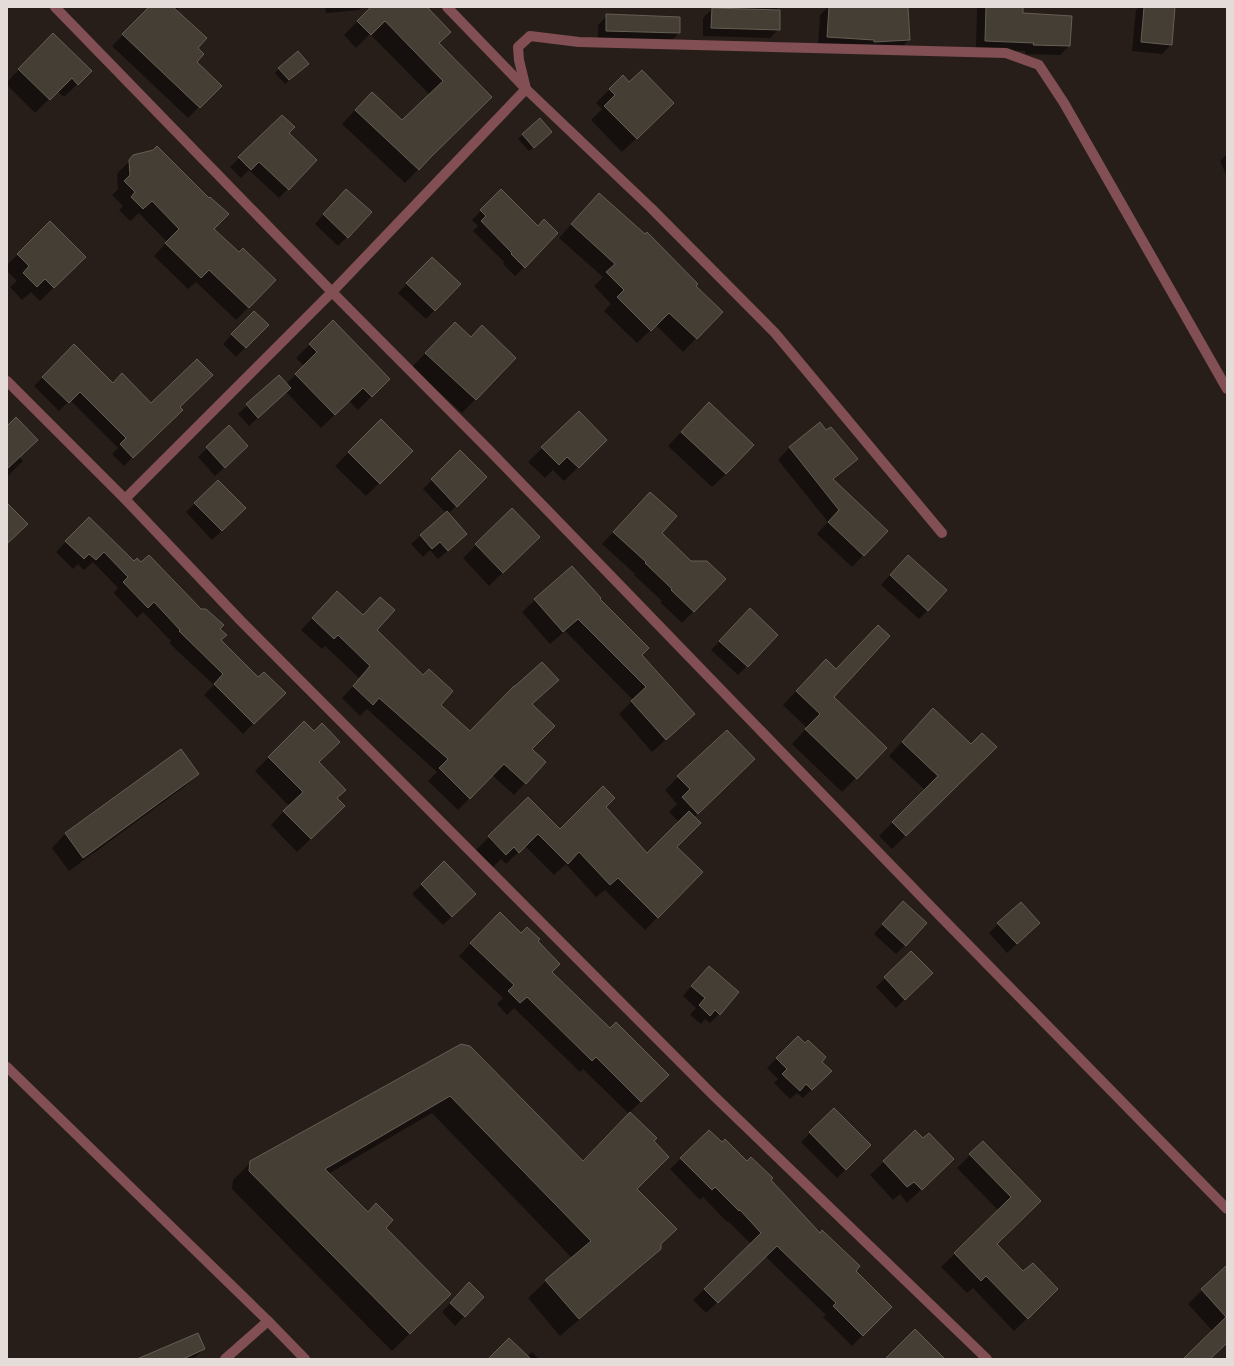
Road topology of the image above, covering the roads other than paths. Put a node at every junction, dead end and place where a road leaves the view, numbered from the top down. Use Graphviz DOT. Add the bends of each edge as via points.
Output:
graph roads {
  1 [pos="55,7"];
  2 [pos="447,7"];
  3 [pos="526,89"];
  4 [pos="332,292"];
  5 [pos="7,382"];
  6 [pos="1227,389"];
  7 [pos="125,499"];
  8 [pos="942,533"];
  9 [pos="7,1067"];
  10 [pos="1227,1209"];
  11 [pos="268,1321"];
  12 [pos="225,1359"];
  13 [pos="305,1359"];
  14 [pos="987,1359"];
  1 -- 4 [label="street"];
  2 -- 3 [label="street"];
  3 -- 4 [label="street"];
  3 -- 6 [label="street" via="518,47 530,36 579,42 1006,53 1039,65 1064,103"];
  3 -- 8 [label="street" via="651,208 775,333"];
  4 -- 7 [label="street"];
  4 -- 10 [label="street" via="491,452"];
  5 -- 7 [label="street"];
  7 -- 14 [label="street" via="241,621 707,1090"];
  9 -- 11 [label="street"];
  11 -- 12 [label="street"];
  11 -- 13 [label="street"];
}
